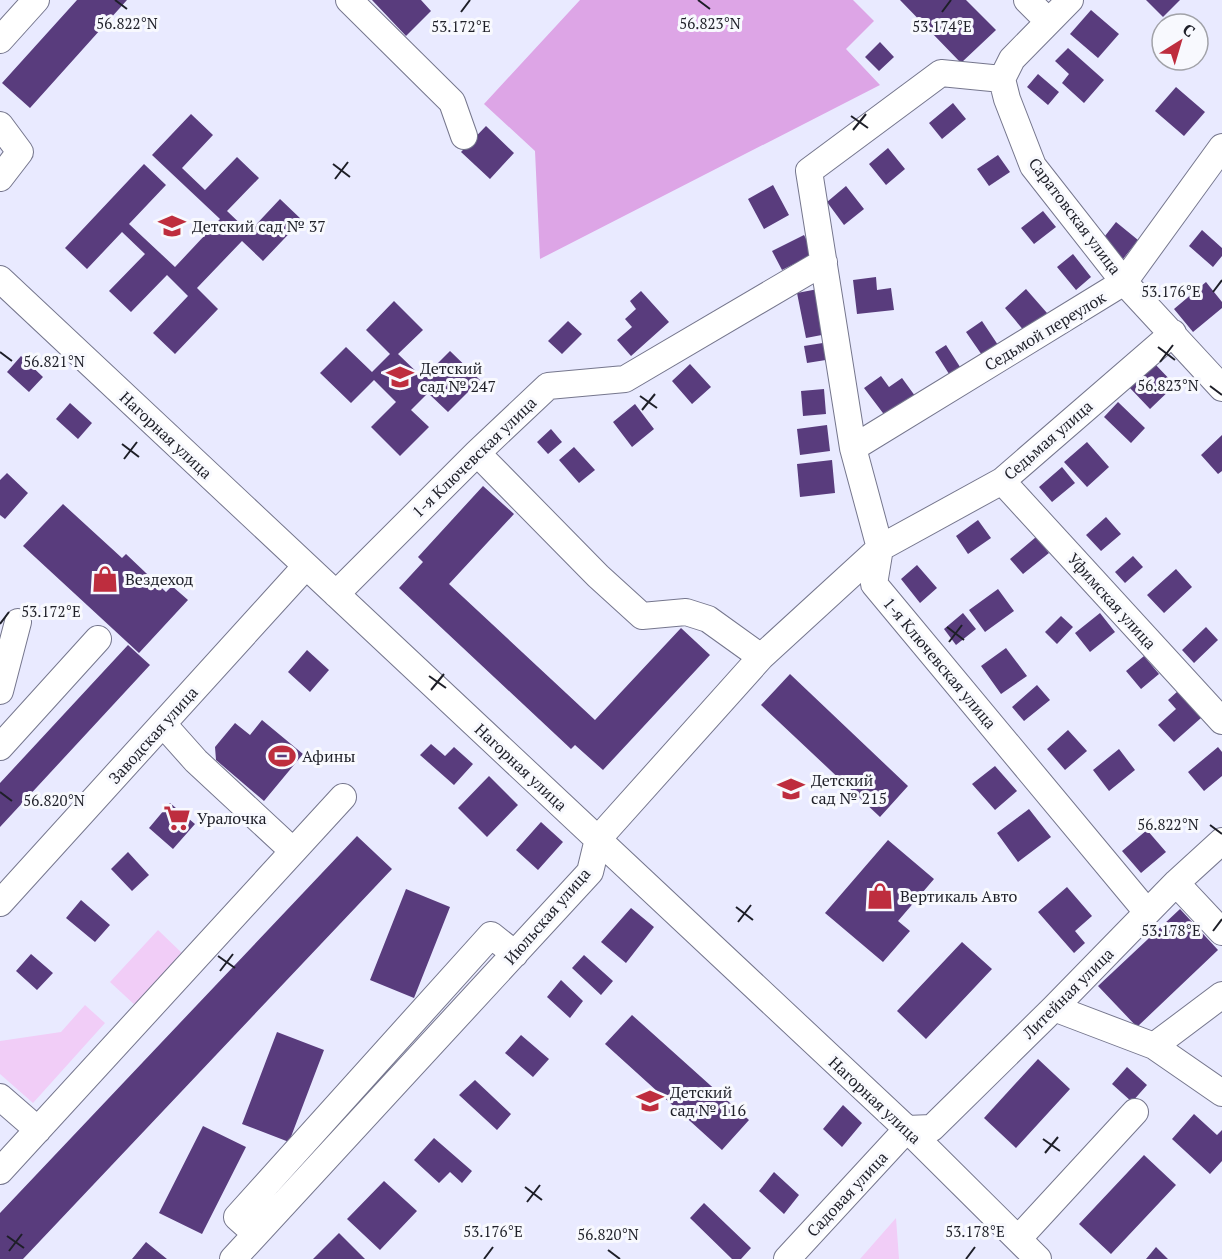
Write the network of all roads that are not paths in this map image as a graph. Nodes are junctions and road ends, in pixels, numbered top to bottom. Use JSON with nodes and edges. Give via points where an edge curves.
{"nodes":[{"id":1,"x":36,"y":0,"type":"edge"},
{"id":2,"x":349,"y":0,"type":"edge"},
{"id":3,"x":1028,"y":0,"type":"edge"},
{"id":4,"x":1070,"y":0,"type":"edge"},
{"id":5,"x":1048,"y":21,"type":"junction"},
{"id":6,"x":0,"y":40,"type":"edge"},
{"id":7,"x":1002,"y":79,"type":"junction"},
{"id":8,"x":0,"y":125,"type":"edge"},
{"id":9,"x":464,"y":136,"type":"dead end"},
{"id":10,"x":1222,"y":147,"type":"edge"},
{"id":11,"x":0,"y":178,"type":"edge"},
{"id":12,"x":824,"y":262,"type":"junction"},
{"id":13,"x":1124,"y":282,"type":"junction"},
{"id":14,"x":3,"y":287,"type":"edge"},
{"id":15,"x":1173,"y":333,"type":"junction"},
{"id":16,"x":1222,"y":388,"type":"edge"},
{"id":17,"x":854,"y":448,"type":"junction"},
{"id":18,"x":477,"y":453,"type":"junction"},
{"id":19,"x":1002,"y":481,"type":"junction"},
{"id":20,"x":880,"y":548,"type":"junction"},
{"id":21,"x":306,"y":566,"type":"junction"},
{"id":22,"x":336,"y":594,"type":"junction"},
{"id":23,"x":18,"y":622,"type":"dead end"},
{"id":24,"x":98,"y":639,"type":"dead end"},
{"id":25,"x":761,"y":657,"type":"junction"},
{"id":26,"x":0,"y":691,"type":"edge"},
{"id":27,"x":1222,"y":721,"type":"edge"},
{"id":28,"x":163,"y":724,"type":"junction"},
{"id":29,"x":3,"y":737,"type":"edge"},
{"id":30,"x":343,"y":797,"type":"dead end"},
{"id":31,"x":598,"y":839,"type":"junction"},
{"id":32,"x":1222,"y":841,"type":"edge"},
{"id":33,"x":293,"y":852,"type":"junction"},
{"id":34,"x":1176,"y":883,"type":"junction"},
{"id":35,"x":4,"y":891,"type":"edge"},
{"id":36,"x":1147,"y":912,"type":"junction"},
{"id":37,"x":1222,"y":932,"type":"edge"},
{"id":38,"x":514,"y":954,"type":"junction"},
{"id":39,"x":1222,"y":995,"type":"edge"},
{"id":40,"x":1054,"y":1008,"type":"junction"},
{"id":41,"x":391,"y":1046,"type":"junction"},
{"id":42,"x":1154,"y":1046,"type":"junction"},
{"id":43,"x":410,"y":1068,"type":"junction"},
{"id":44,"x":1222,"y":1093,"type":"edge"},
{"id":45,"x":0,"y":1097,"type":"edge"},
{"id":46,"x":1135,"y":1112,"type":"dead end"},
{"id":47,"x":907,"y":1129,"type":"junction"},
{"id":48,"x":38,"y":1130,"type":"junction"},
{"id":49,"x":307,"y":1140,"type":"junction"},
{"id":50,"x":326,"y":1158,"type":"junction"},
{"id":51,"x":0,"y":1171,"type":"edge"},
{"id":52,"x":256,"y":1234,"type":"junction"},
{"id":53,"x":1018,"y":1239,"type":"junction"},
{"id":54,"x":233,"y":1259,"type":"edge"},
{"id":55,"x":788,"y":1259,"type":"edge"},
{"id":56,"x":1038,"y":1259,"type":"edge"}],
"edges":[{"from":1,"to":6,"type":"street"},
{"from":2,"to":9,"type":"street","via":[[452,102]]},
{"from":3,"to":5,"type":"street"},
{"from":4,"to":5,"type":"street"},
{"from":5,"to":7,"type":"street","via":[[1012,59]]},
{"from":7,"to":12,"type":"street","name":"1-я Ключевская улица","via":[[941,73],[808,171]]},
{"from":7,"to":13,"type":"street","name":"Саратовская улица","via":[[1033,166]]},
{"from":8,"to":11,"type":"street","via":[[21,152]]},
{"from":10,"to":13,"type":"street","name":"Седьмой переулок"},
{"from":12,"to":17,"type":"street","name":"1-я Ключевская улица"},
{"from":12,"to":18,"type":"street","name":"1-я Ключевская улица","via":[[625,379],[548,386]]},
{"from":13,"to":15,"type":"street","name":"Саратовская улица"},
{"from":13,"to":17,"type":"street","name":"Седьмой переулок"},
{"from":14,"to":21,"type":"street","name":"Нагорная улица"},
{"from":15,"to":16,"type":"street","name":"Саратовская улица"},
{"from":15,"to":19,"type":"street","name":"Седьмая улица"},
{"from":17,"to":20,"type":"street","name":"1-я Ключевская улица"},
{"from":18,"to":22,"type":"street","name":"1-я Ключевская улица"},
{"from":18,"to":25,"type":"street","via":[[642,616],[686,612],[708,619]]},
{"from":19,"to":20,"type":"street","name":"Седьмая улица"},
{"from":19,"to":27,"type":"street","name":"Уфимская улица"},
{"from":20,"to":25,"type":"street","name":"Июльская улица"},
{"from":20,"to":36,"type":"street","name":"1-я Ключевская улица","via":[[874,584]]},
{"from":21,"to":22,"type":"street","name":"Нагорная улица"},
{"from":21,"to":28,"type":"street","name":"Заводская улица"},
{"from":22,"to":31,"type":"street","name":"Нагорная улица"},
{"from":23,"to":26,"type":"street"},
{"from":24,"to":29,"type":"street"},
{"from":25,"to":31,"type":"street","name":"Июльская улица"},
{"from":28,"to":33,"type":"street","via":[[196,761]]},
{"from":28,"to":35,"type":"street","name":"Заводская улица"},
{"from":30,"to":33,"type":"street"},
{"from":31,"to":38,"type":"street","name":"Июльская улица","via":[[590,872]]},
{"from":31,"to":47,"type":"street","name":"Нагорная улица"},
{"from":32,"to":34,"type":"street","name":"Литейная улица"},
{"from":33,"to":48,"type":"street"},
{"from":34,"to":36,"type":"street","name":"Литейная улица"},
{"from":34,"to":37,"type":"street"},
{"from":36,"to":40,"type":"street","name":"Литейная улица"},
{"from":38,"to":41,"type":"street","via":[[491,935]]},
{"from":38,"to":43,"type":"street","name":"Июльская улица"},
{"from":39,"to":42,"type":"street"},
{"from":40,"to":42,"type":"street"},
{"from":40,"to":47,"type":"street","name":"Литейная улица","via":[[932,1128]]},
{"from":41,"to":43,"type":"street"},
{"from":41,"to":49,"type":"street"},
{"from":42,"to":44,"type":"street"},
{"from":43,"to":50,"type":"street","name":"Июльская улица"},
{"from":45,"to":48,"type":"street"},
{"from":46,"to":53,"type":"street"},
{"from":47,"to":53,"type":"street","name":"Нагорная улица"},
{"from":47,"to":55,"type":"street","name":"Садовая улица"},
{"from":48,"to":51,"type":"street"},
{"from":49,"to":50,"type":"street"},
{"from":49,"to":52,"type":"street","via":[[237,1217]]},
{"from":50,"to":52,"type":"street","name":"Июльская улица"},
{"from":52,"to":54,"type":"street","name":"Июльская улица"},
{"from":53,"to":56,"type":"street","name":"Нагорная улица"}]}
